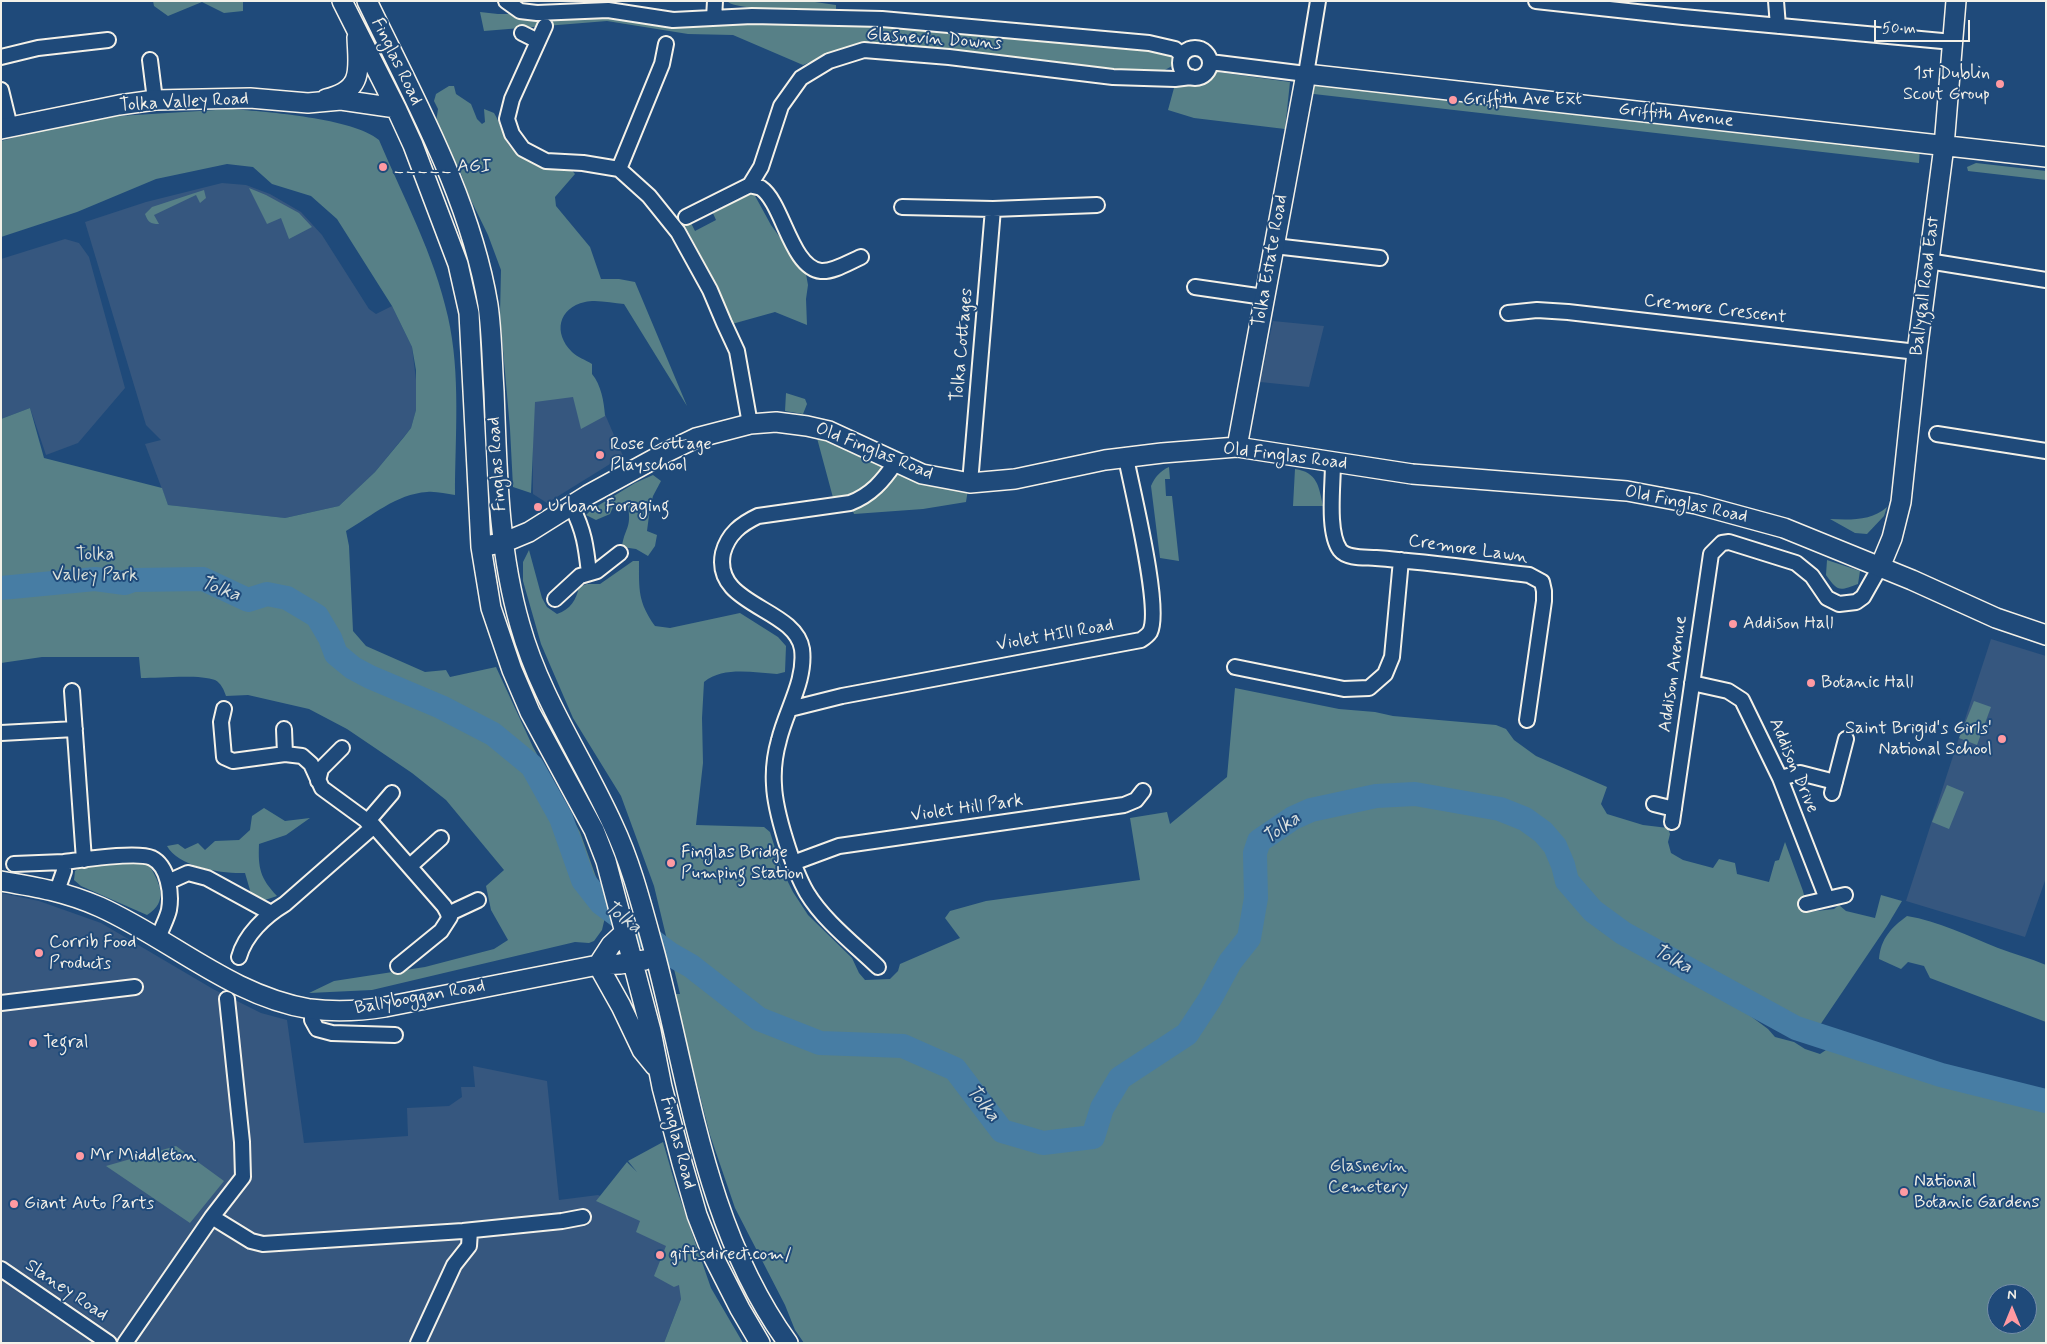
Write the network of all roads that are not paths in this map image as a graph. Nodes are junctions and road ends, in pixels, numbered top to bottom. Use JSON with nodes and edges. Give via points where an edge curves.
{"nodes":[{"id":1,"x":342,"y":1,"type":"edge"},
{"id":2,"x":367,"y":1,"type":"edge"},
{"id":3,"x":506,"y":1,"type":"edge"},
{"id":4,"x":715,"y":1,"type":"edge"},
{"id":5,"x":1318,"y":1,"type":"edge"},
{"id":6,"x":1536,"y":1,"type":"edge"},
{"id":7,"x":1776,"y":1,"type":"edge"},
{"id":8,"x":1956,"y":1,"type":"edge"},
{"id":9,"x":630,"y":7,"type":"edge"},
{"id":10,"x":714,"y":18,"type":"junction"},
{"id":11,"x":545,"y":26,"type":"dead end"},
{"id":12,"x":1778,"y":26,"type":"junction"},
{"id":13,"x":357,"y":31,"type":"junction"},
{"id":14,"x":522,"y":33,"type":"dead end"},
{"id":15,"x":108,"y":40,"type":"dead end"},
{"id":16,"x":538,"y":42,"type":"junction"},
{"id":17,"x":1953,"y":42,"type":"junction"},
{"id":18,"x":666,"y":44,"type":"dead end"},
{"id":19,"x":1,"y":57,"type":"edge"},
{"id":20,"x":150,"y":60,"type":"dead end"},
{"id":21,"x":1181,"y":60,"type":"junction"},
{"id":22,"x":1210,"y":62,"type":"junction"},
{"id":23,"x":1306,"y":74,"type":"junction"},
{"id":24,"x":1191,"y":77,"type":"junction"},
{"id":25,"x":1160,"y":79,"type":"junction"},
{"id":26,"x":1,"y":90,"type":"edge"},
{"id":27,"x":414,"y":97,"type":"junction"},
{"id":28,"x":155,"y":100,"type":"junction"},
{"id":29,"x":308,"y":103,"type":"junction"},
{"id":30,"x":396,"y":108,"type":"junction"},
{"id":31,"x":6,"y":128,"type":"edge"},
{"id":32,"x":1944,"y":146,"type":"junction"},
{"id":33,"x":2046,"y":157,"type":"edge"},
{"id":34,"x":619,"y":169,"type":"junction"},
{"id":35,"x":750,"y":185,"type":"junction"},
{"id":36,"x":1097,"y":205,"type":"dead end"},
{"id":37,"x":902,"y":207,"type":"dead end"},
{"id":38,"x":993,"y":209,"type":"junction"},
{"id":39,"x":686,"y":217,"type":"dead end"},
{"id":40,"x":1274,"y":246,"type":"junction"},
{"id":41,"x":861,"y":257,"type":"dead end"},
{"id":42,"x":1380,"y":258,"type":"dead end"},
{"id":43,"x":1928,"y":261,"type":"junction"},
{"id":44,"x":2046,"y":280,"type":"edge"},
{"id":45,"x":1195,"y":286,"type":"dead end"},
{"id":46,"x":1264,"y":297,"type":"junction"},
{"id":47,"x":1508,"y":313,"type":"dead end"},
{"id":48,"x":1917,"y":352,"type":"junction"},
{"id":49,"x":750,"y":424,"type":"junction"},
{"id":50,"x":1937,"y":434,"type":"dead end"},
{"id":51,"x":1237,"y":447,"type":"junction"},
{"id":52,"x":2046,"y":451,"type":"edge"},
{"id":53,"x":1126,"y":458,"type":"junction"},
{"id":54,"x":895,"y":463,"type":"junction"},
{"id":55,"x":1333,"y":463,"type":"junction"},
{"id":56,"x":970,"y":483,"type":"junction"},
{"id":57,"x":572,"y":507,"type":"junction"},
{"id":58,"x":505,"y":542,"type":"junction"},
{"id":59,"x":481,"y":547,"type":"junction"},
{"id":60,"x":620,"y":553,"type":"dead end"},
{"id":61,"x":1401,"y":560,"type":"junction"},
{"id":62,"x":1880,"y":567,"type":"junction"},
{"id":63,"x":589,"y":572,"type":"junction"},
{"id":64,"x":555,"y":599,"type":"dead end"},
{"id":65,"x":2046,"y":635,"type":"edge"},
{"id":66,"x":1236,"y":667,"type":"dead end"},
{"id":67,"x":1692,"y":683,"type":"junction"},
{"id":68,"x":72,"y":691,"type":"dead end"},
{"id":69,"x":790,"y":708,"type":"junction"},
{"id":70,"x":224,"y":709,"type":"dead end"},
{"id":71,"x":1528,"y":720,"type":"dead end"},
{"id":72,"x":75,"y":729,"type":"junction"},
{"id":73,"x":284,"y":729,"type":"dead end"},
{"id":74,"x":1,"y":733,"type":"edge"},
{"id":75,"x":1846,"y":739,"type":"dead end"},
{"id":76,"x":342,"y":748,"type":"dead end"},
{"id":77,"x":285,"y":754,"type":"junction"},
{"id":78,"x":1780,"y":778,"type":"junction"},
{"id":79,"x":318,"y":781,"type":"junction"},
{"id":80,"x":1143,"y":791,"type":"dead end"},
{"id":81,"x":392,"y":793,"type":"dead end"},
{"id":82,"x":1654,"y":804,"type":"dead end"},
{"id":83,"x":370,"y":824,"type":"junction"},
{"id":84,"x":440,"y":838,"type":"dead end"},
{"id":85,"x":84,"y":860,"type":"junction"},
{"id":86,"x":64,"y":862,"type":"junction"},
{"id":87,"x":794,"y":863,"type":"junction"},
{"id":88,"x":14,"y":864,"type":"dead end"},
{"id":89,"x":410,"y":866,"type":"junction"},
{"id":90,"x":1,"y":881,"type":"edge"},
{"id":91,"x":168,"y":882,"type":"junction"},
{"id":92,"x":57,"y":891,"type":"junction"},
{"id":93,"x":1845,"y":894,"type":"dead end"},
{"id":94,"x":1827,"y":899,"type":"junction"},
{"id":95,"x":478,"y":900,"type":"dead end"},
{"id":96,"x":1806,"y":904,"type":"dead end"},
{"id":97,"x":271,"y":913,"type":"junction"},
{"id":98,"x":448,"y":914,"type":"junction"},
{"id":99,"x":625,"y":932,"type":"junction"},
{"id":100,"x":158,"y":938,"type":"junction"},
{"id":101,"x":239,"y":957,"type":"dead end"},
{"id":102,"x":656,"y":957,"type":"junction"},
{"id":103,"x":633,"y":962,"type":"junction"},
{"id":104,"x":598,"y":965,"type":"junction"},
{"id":105,"x":398,"y":966,"type":"dead end"},
{"id":106,"x":878,"y":967,"type":"dead end"},
{"id":107,"x":135,"y":987,"type":"dead end"},
{"id":108,"x":227,"y":1000,"type":"dead end"},
{"id":109,"x":1,"y":1002,"type":"edge"},
{"id":110,"x":312,"y":1009,"type":"junction"},
{"id":111,"x":395,"y":1035,"type":"dead end"},
{"id":112,"x":660,"y":1072,"type":"junction"},
{"id":113,"x":212,"y":1217,"type":"junction"},
{"id":114,"x":583,"y":1217,"type":"dead end"},
{"id":115,"x":470,"y":1231,"type":"junction"},
{"id":116,"x":1,"y":1270,"type":"edge"},
{"id":117,"x":109,"y":1343,"type":"edge"},
{"id":118,"x":125,"y":1343,"type":"edge"},
{"id":119,"x":418,"y":1343,"type":"edge"},
{"id":120,"x":760,"y":1343,"type":"edge"},
{"id":121,"x":788,"y":1343,"type":"edge"}],
"edges":[{"from":1,"to":13,"type":"main road","name":"Finglas Road"},
{"from":2,"to":27,"type":"main road","name":"Finglas Road"},
{"from":3,"to":9,"type":"street","via":[[520,11],[537,13]]},
{"from":4,"to":10,"type":"street"},
{"from":5,"to":23,"type":"street"},
{"from":6,"to":12,"type":"street"},
{"from":7,"to":12,"type":"street"},
{"from":8,"to":17,"type":"main road","name":"Ballygall Road East"},
{"from":9,"to":10,"type":"street","via":[[673,20]]},
{"from":10,"to":21,"type":"street","via":[[882,19],[1150,43],[1175,49]]},
{"from":11,"to":16,"type":"street"},
{"from":12,"to":17,"type":"street"},
{"from":13,"to":29,"type":"main road","via":[[359,73],[356,80],[338,96]]},
{"from":13,"to":30,"type":"main road","name":"Finglas Road"},
{"from":14,"to":16,"type":"street"},
{"from":15,"to":19,"type":"street","via":[[38,48]]},
{"from":16,"to":34,"type":"street","via":[[512,99],[507,119],[512,134],[523,149],[546,161]]},
{"from":17,"to":32,"type":"main road","name":"Ballygall Road East"},
{"from":18,"to":34,"type":"street","via":[[662,64]]},
{"from":20,"to":28,"type":"street"},
{"from":21,"to":22,"type":"street","via":[[1190,49],[1199,49],[1207,54]]},
{"from":21,"to":24,"type":"street","via":[[1184,73]]},
{"from":21,"to":25,"type":"street"},
{"from":22,"to":23,"type":"street"},
{"from":22,"to":24,"type":"street","via":[[1204,75]]},
{"from":23,"to":32,"type":"main road","name":"Griffith Avenue"},
{"from":23,"to":40,"type":"main road","name":"Tolka Estate Road"},
{"from":24,"to":25,"type":"street","name":"Glasnevin Downs"},
{"from":25,"to":35,"type":"street","name":"Glasnevin Downs","via":[[1112,77],[949,56],[864,50],[829,61],[801,78],[781,106],[761,167]]},
{"from":26,"to":31,"type":"street"},
{"from":27,"to":30,"type":"main road"},
{"from":27,"to":58,"type":"main road","name":"Finglas Road","via":[[461,202],[488,306],[498,489]]},
{"from":28,"to":29,"type":"main road","name":"Tolka Valley Road","via":[[250,98]]},
{"from":28,"to":31,"type":"main road","name":"Tolka Valley Road"},
{"from":29,"to":30,"type":"main road","name":"Tolka Valley Road","via":[[341,100]]},
{"from":30,"to":59,"type":"main road","name":"Finglas Road","via":[[458,264],[469,313]]},
{"from":32,"to":33,"type":"main road","name":"Griffith Avenue"},
{"from":32,"to":43,"type":"main road","name":"Ballygall Road East"},
{"from":34,"to":49,"type":"street","via":[[649,196],[678,232],[710,290],[737,351]]},
{"from":35,"to":39,"type":"street"},
{"from":35,"to":41,"type":"street","via":[[761,188],[801,258],[819,271],[831,270]]},
{"from":36,"to":38,"type":"street"},
{"from":37,"to":38,"type":"street"},
{"from":38,"to":56,"type":"street","name":"Tolka Cottages"},
{"from":40,"to":42,"type":"street"},
{"from":40,"to":46,"type":"main road","name":"Tolka Estate Road"},
{"from":43,"to":44,"type":"street"},
{"from":43,"to":48,"type":"main road","name":"Ballygall Road East"},
{"from":45,"to":46,"type":"street"},
{"from":46,"to":51,"type":"main road","name":"Tolka Estate Road"},
{"from":47,"to":48,"type":"street","name":"Cremore Crescent","via":[[1537,310],[1568,312]]},
{"from":48,"to":62,"type":"main road","name":"Ballygall Road East","via":[[1901,502],[1892,538]]},
{"from":49,"to":54,"type":"main road","name":"Old Finglas Road","via":[[776,422],[821,429]]},
{"from":49,"to":57,"type":"main road","name":"Old Finglas Road","via":[[696,438],[672,449]]},
{"from":50,"to":52,"type":"street"},
{"from":51,"to":53,"type":"main road","name":"Old Finglas Road"},
{"from":51,"to":55,"type":"main road","name":"Old Finglas Road"},
{"from":53,"to":56,"type":"main road","name":"Old Finglas Road","via":[[1014,479]]},
{"from":53,"to":69,"type":"street","name":"Violet HIll Road","via":[[1153,598],[1150,633],[1141,640]]},
{"from":54,"to":56,"type":"main road","name":"Old Finglas Road","via":[[922,474]]},
{"from":54,"to":69,"type":"street","via":[[880,484],[863,498],[850,503],[758,516],[733,531],[725,545],[722,561],[726,578],[740,595],[794,630],[802,647],[802,670]]},
{"from":55,"to":61,"type":"street","name":"Cremore Lawn","via":[[1332,516],[1335,542],[1342,552],[1351,556]]},
{"from":55,"to":62,"type":"main road","name":"Old Finglas Road","via":[[1412,474],[1627,491],[1696,504],[1784,528]]},
{"from":57,"to":58,"type":"main road","name":"Old Finglas Road"},
{"from":57,"to":63,"type":"street","via":[[585,541]]},
{"from":58,"to":59,"type":"main road","name":"Old Finglas Road"},
{"from":58,"to":102,"type":"main road","name":"Finglas Road","via":[[511,590],[536,673],[614,826],[634,880]]},
{"from":59,"to":99,"type":"main road","name":"Finglas Road","via":[[491,608],[512,670],[530,712],[594,830]]},
{"from":60,"to":63,"type":"street","via":[[597,571]]},
{"from":61,"to":66,"type":"street","via":[[1392,657],[1385,674],[1369,688],[1344,689]]},
{"from":61,"to":71,"type":"street","name":"Cremore Lawn","via":[[1529,575],[1542,582],[1544,602]]},
{"from":62,"to":65,"type":"main road","name":"Old Finglas Road","via":[[1996,618]]},
{"from":62,"to":67,"type":"street","name":"Addison Avenue","via":[[1863,597],[1856,602],[1840,604],[1827,598],[1812,576],[1796,563],[1729,542],[1722,543],[1711,554]]},
{"from":63,"to":64,"type":"street"},
{"from":67,"to":78,"type":"street","name":"Addison Drive","via":[[1728,691],[1742,700]]},
{"from":67,"to":82,"type":"street","name":"Addison Avenue","via":[[1673,815]]},
{"from":68,"to":72,"type":"street"},
{"from":69,"to":87,"type":"street","via":[[775,755],[774,784]]},
{"from":70,"to":77,"type":"street","via":[[221,722],[224,757],[233,761]]},
{"from":72,"to":74,"type":"street"},
{"from":72,"to":85,"type":"street"},
{"from":73,"to":77,"type":"street"},
{"from":75,"to":78,"type":"street","via":[[1834,787],[1800,773]]},
{"from":76,"to":79,"type":"street","via":[[321,770]]},
{"from":77,"to":79,"type":"street","via":[[302,756]]},
{"from":78,"to":94,"type":"street","name":"Addison Drive"},
{"from":79,"to":83,"type":"street","via":[[322,788]]},
{"from":80,"to":87,"type":"street","name":"Violet Hill Park","via":[[1136,800],[1124,805],[839,846]]},
{"from":81,"to":83,"type":"street"},
{"from":83,"to":89,"type":"street"},
{"from":83,"to":97,"type":"street","via":[[285,904]]},
{"from":84,"to":89,"type":"street"},
{"from":85,"to":86,"type":"street"},
{"from":85,"to":91,"type":"street","via":[[151,857],[162,865]]},
{"from":86,"to":88,"type":"street"},
{"from":86,"to":92,"type":"street"},
{"from":87,"to":106,"type":"street","via":[[808,894]]},
{"from":89,"to":98,"type":"street"},
{"from":90,"to":92,"type":"main road","name":"Ballyboggan Road"},
{"from":91,"to":97,"type":"street","via":[[188,873],[207,878]]},
{"from":91,"to":100,"type":"street","via":[[169,909]]},
{"from":92,"to":100,"type":"main road","name":"Ballyboggan Road","via":[[99,907]]},
{"from":93,"to":94,"type":"street"},
{"from":94,"to":96,"type":"street"},
{"from":95,"to":98,"type":"street"},
{"from":97,"to":101,"type":"street","via":[[242,944]]},
{"from":98,"to":105,"type":"street","via":[[450,917],[441,931]]},
{"from":99,"to":103,"type":"main road","name":"Finglas Road"},
{"from":99,"to":104,"type":"main road","via":[[611,945]]},
{"from":100,"to":110,"type":"main road","name":"Ballyboggan Road","via":[[198,964],[257,994]]},
{"from":102,"to":103,"type":"main road","name":"Ballyboggan Road"},
{"from":102,"to":121,"type":"main road","name":"Finglas Road","via":[[686,1094],[725,1224],[750,1280]]},
{"from":103,"to":104,"type":"main road","name":"Ballyboggan Road"},
{"from":103,"to":112,"type":"main road","name":"Finglas Road"},
{"from":104,"to":110,"type":"main road","name":"Ballyboggan Road","via":[[386,1007],[341,1011]]},
{"from":104,"to":112,"type":"main road","via":[[642,1050]]},
{"from":107,"to":109,"type":"street"},
{"from":108,"to":113,"type":"street","via":[[243,1177]]},
{"from":110,"to":111,"type":"street","via":[[312,1020],[317,1029]]},
{"from":112,"to":120,"type":"main road","name":"Finglas Road","via":[[697,1215],[713,1256]]},
{"from":113,"to":115,"type":"street","via":[[251,1241],[263,1244]]},
{"from":113,"to":118,"type":"street"},
{"from":114,"to":115,"type":"street"},
{"from":115,"to":119,"type":"street","via":[[469,1246],[454,1265]]},
{"from":116,"to":117,"type":"street","name":"Slaney Road"}]}
